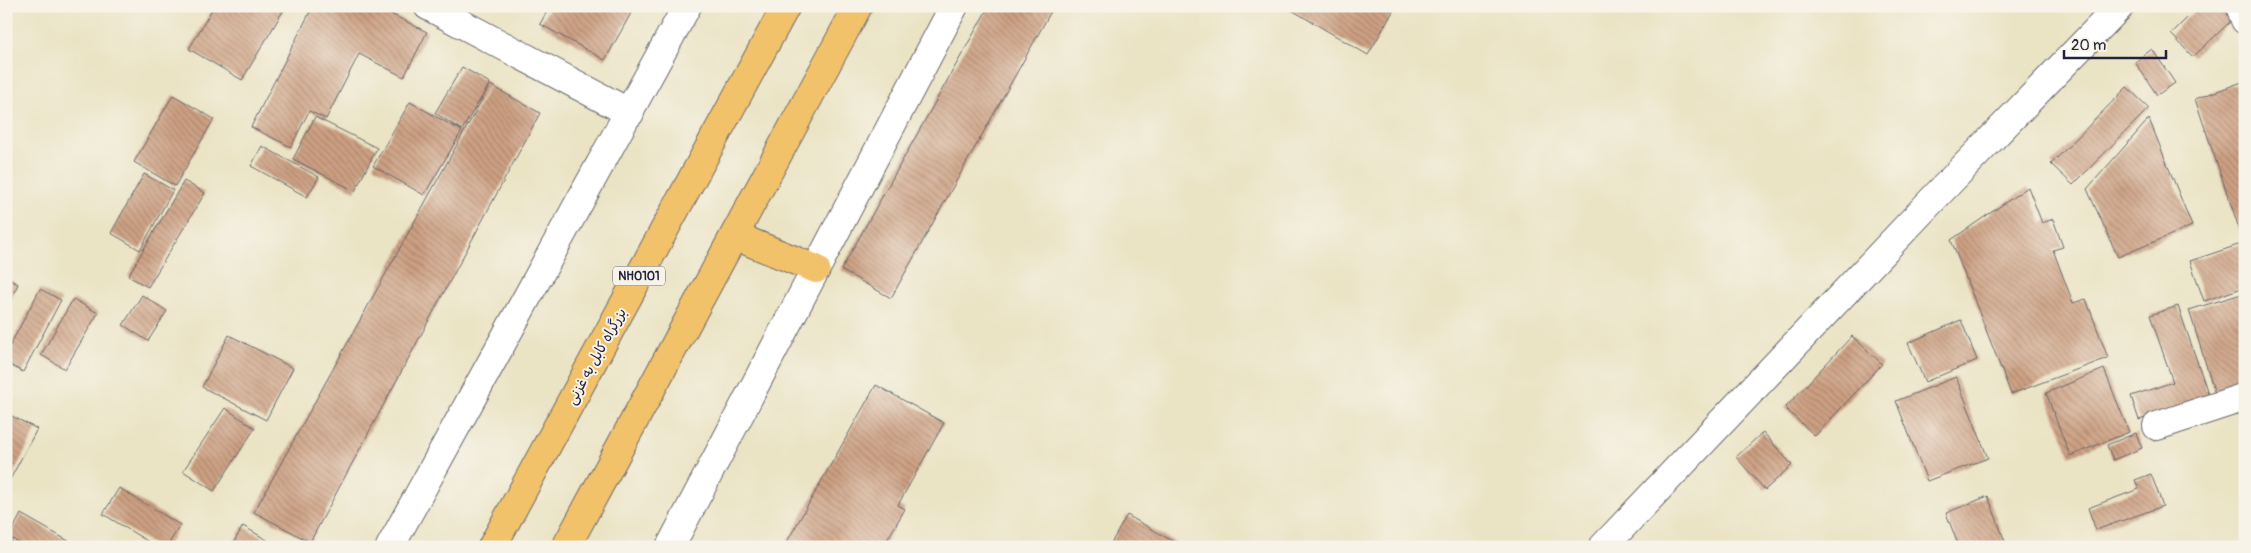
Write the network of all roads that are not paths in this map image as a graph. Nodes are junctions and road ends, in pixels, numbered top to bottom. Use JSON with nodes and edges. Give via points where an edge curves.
{"nodes":[{"id":1,"x":428,"y":6,"type":"edge"},
{"id":2,"x":687,"y":6,"type":"edge"},
{"id":3,"x":786,"y":6,"type":"edge"},
{"id":4,"x":858,"y":6,"type":"edge"},
{"id":5,"x":954,"y":6,"type":"edge"},
{"id":6,"x":2120,"y":6,"type":"edge"},
{"id":7,"x":2240,"y":6,"type":"edge"},
{"id":8,"x":2245,"y":20,"type":"edge"},
{"id":9,"x":630,"y":113,"type":"junction"},
{"id":10,"x":735,"y":236,"type":"junction"},
{"id":11,"x":816,"y":269,"type":"junction"},
{"id":12,"x":2245,"y":397,"type":"edge"},
{"id":13,"x":2157,"y":426,"type":"dead end"},
{"id":14,"x":390,"y":547,"type":"edge"},
{"id":15,"x":492,"y":547,"type":"edge"},
{"id":16,"x":566,"y":547,"type":"edge"},
{"id":17,"x":670,"y":547,"type":"edge"},
{"id":18,"x":1602,"y":547,"type":"edge"}],
"edges":[{"from":1,"to":9,"type":"street"},
{"from":2,"to":9,"type":"street"},
{"from":3,"to":15,"type":"highway","name":"بزرگراه کابل به غزنی","number":"NH0101"},
{"from":4,"to":10,"type":"highway"},
{"from":5,"to":11,"type":"street"},
{"from":6,"to":18,"type":"street"},
{"from":7,"to":8,"type":"street"},
{"from":9,"to":14,"type":"street"},
{"from":10,"to":11,"type":"highway"},
{"from":10,"to":16,"type":"highway"},
{"from":11,"to":17,"type":"street"},
{"from":12,"to":13,"type":"street"}]}
